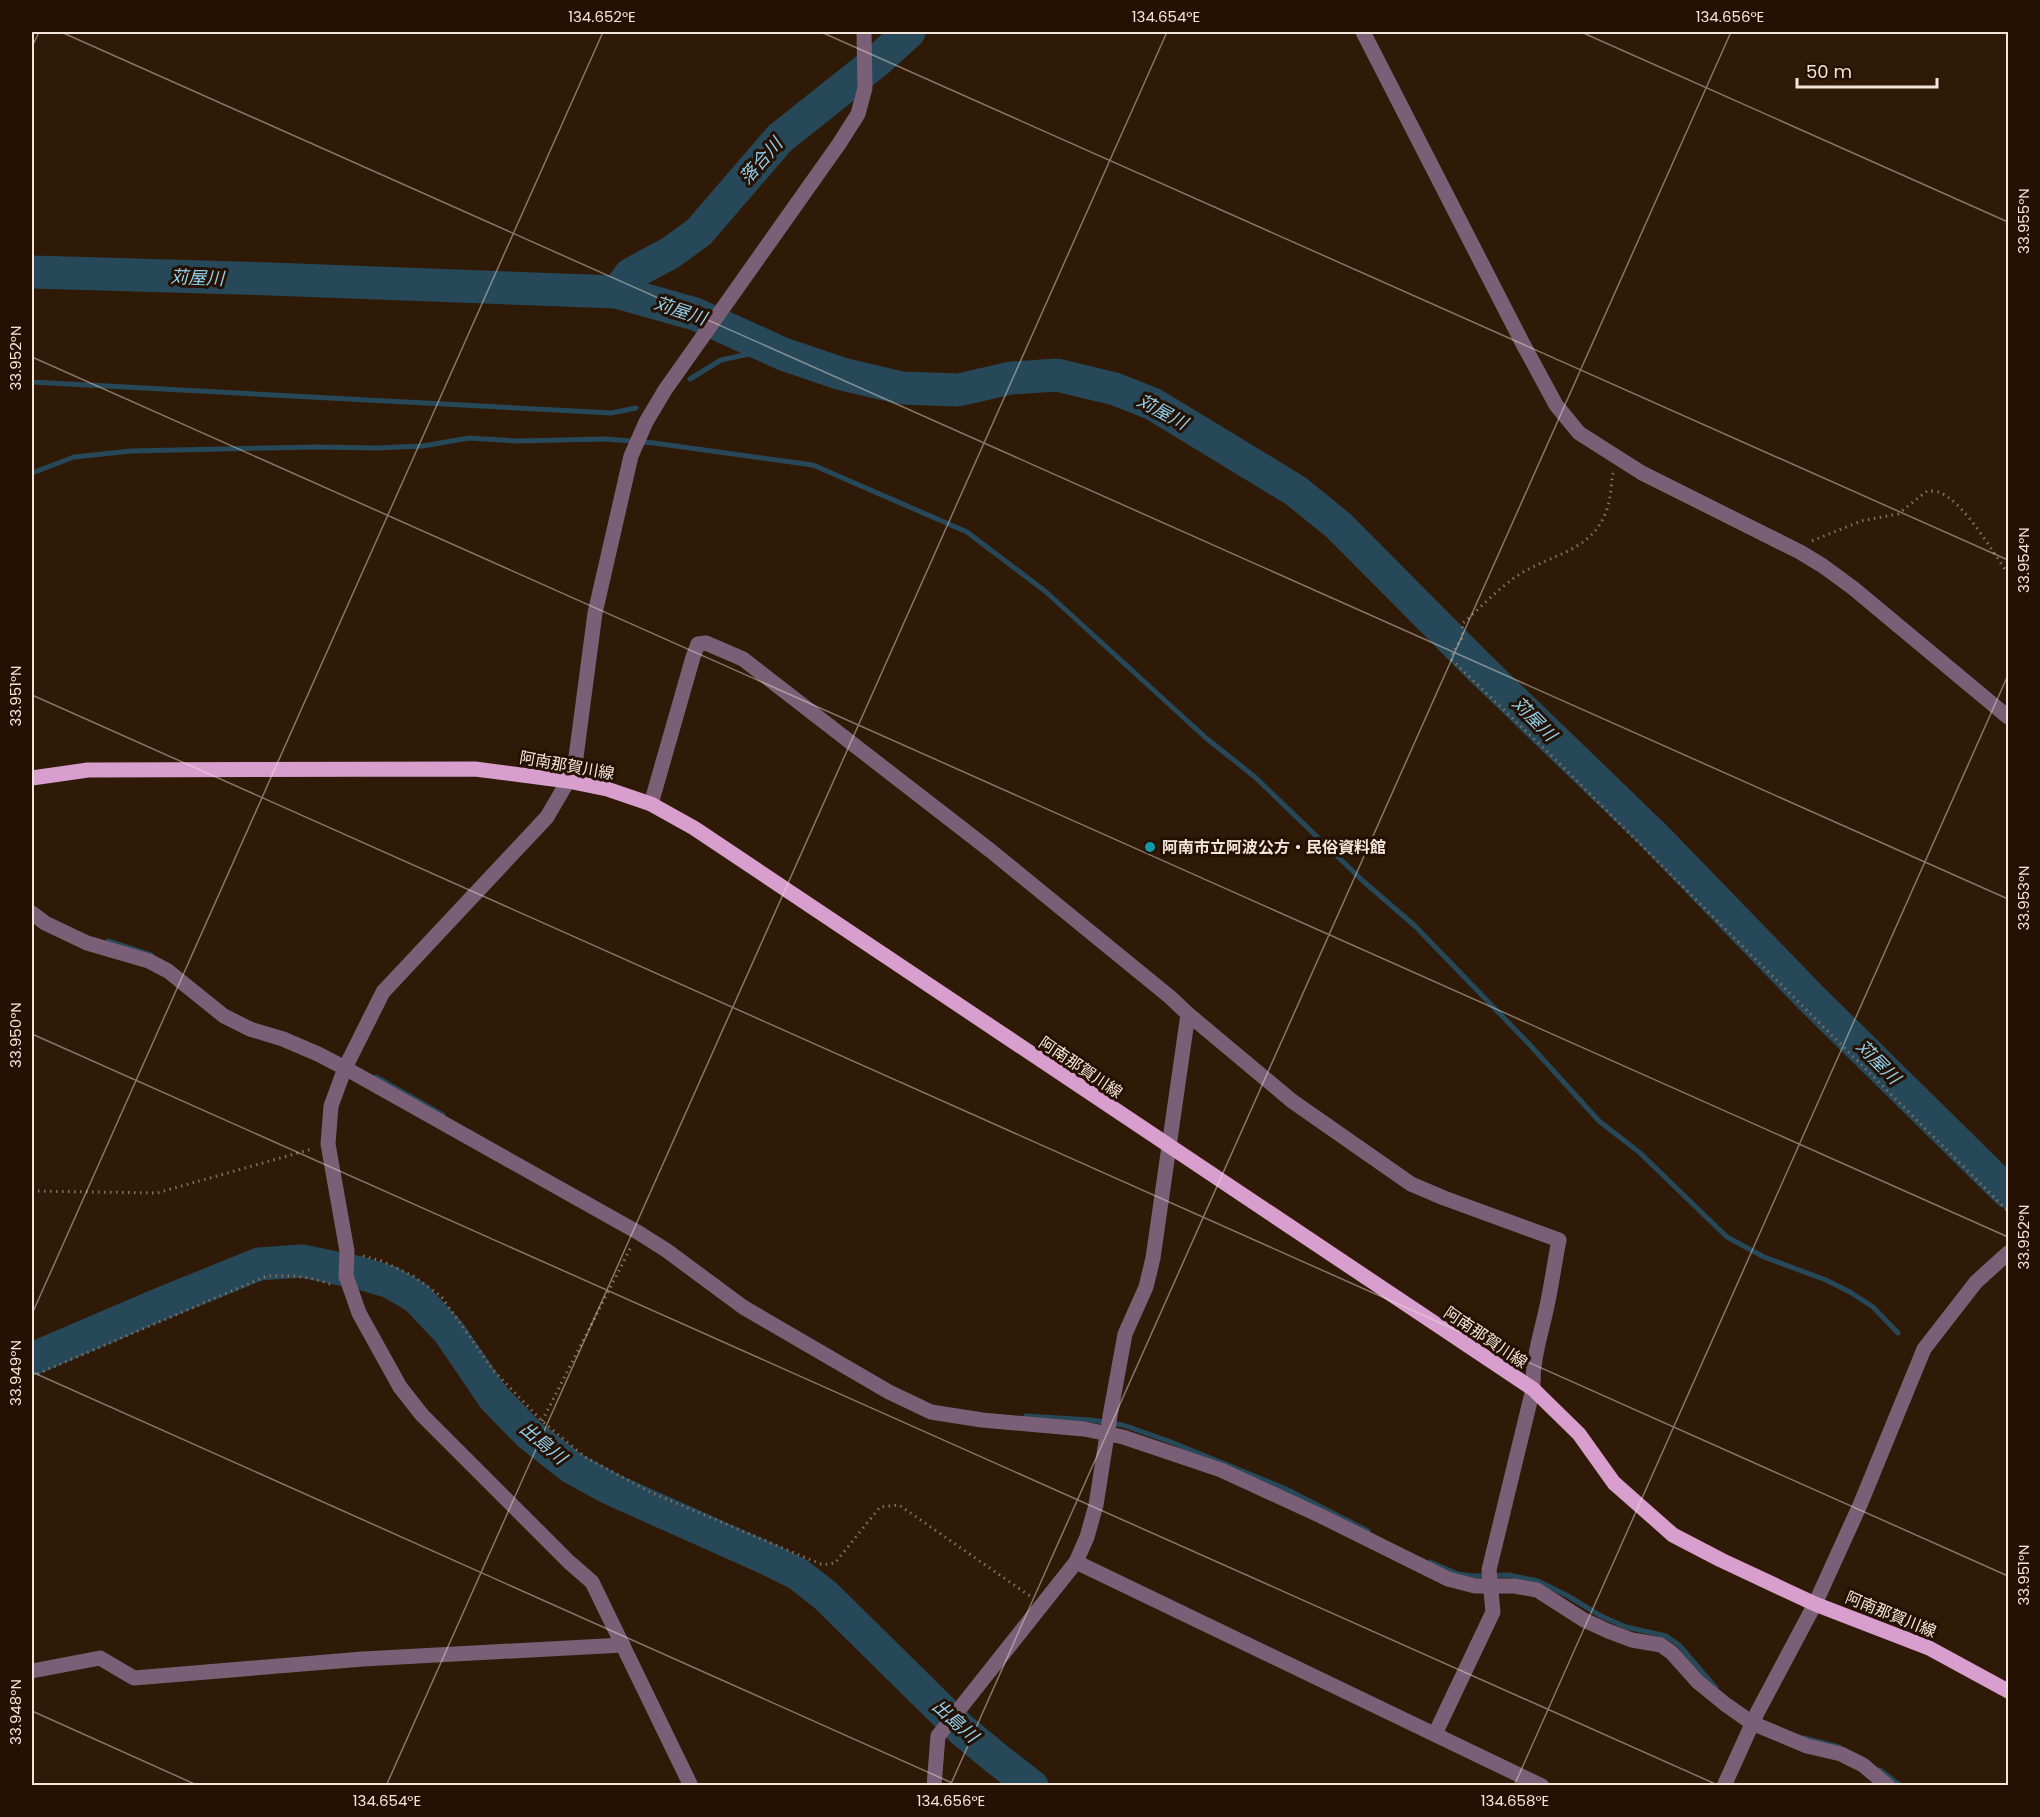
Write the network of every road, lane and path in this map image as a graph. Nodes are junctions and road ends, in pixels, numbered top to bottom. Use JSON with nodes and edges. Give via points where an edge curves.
{"nodes":[{"id":1,"x":864,"y":32,"type":"edge"},
{"id":2,"x":1364,"y":32,"type":"edge"},
{"id":3,"x":1615,"y":456,"type":"junction"},
{"id":4,"x":1800,"y":552,"type":"junction"},
{"id":5,"x":2008,"y":574,"type":"edge"},
{"id":6,"x":2008,"y":717,"type":"edge"},
{"id":7,"x":32,"y":778,"type":"edge"},
{"id":8,"x":568,"y":781,"type":"junction"},
{"id":9,"x":651,"y":804,"type":"junction"},
{"id":10,"x":32,"y":913,"type":"edge"},
{"id":11,"x":1188,"y":1014,"type":"junction"},
{"id":12,"x":347,"y":1064,"type":"junction"},
{"id":13,"x":327,"y":1144,"type":"junction"},
{"id":14,"x":1168,"y":1146,"type":"junction"},
{"id":15,"x":32,"y":1191,"type":"edge"},
{"id":16,"x":2008,"y":1211,"type":"edge"},
{"id":17,"x":639,"y":1233,"type":"junction"},
{"id":18,"x":2008,"y":1253,"type":"edge"},
{"id":19,"x":347,"y":1263,"type":"junction"},
{"id":20,"x":351,"y":1291,"type":"junction"},
{"id":21,"x":32,"y":1376,"type":"edge"},
{"id":22,"x":1533,"y":1389,"type":"junction"},
{"id":23,"x":542,"y":1421,"type":"junction"},
{"id":24,"x":1108,"y":1426,"type":"junction"},
{"id":25,"x":1076,"y":1562,"type":"junction"},
{"id":26,"x":1489,"y":1579,"type":"junction"},
{"id":27,"x":1815,"y":1604,"type":"junction"},
{"id":28,"x":1043,"y":1605,"type":"junction"},
{"id":29,"x":623,"y":1645,"type":"junction"},
{"id":30,"x":32,"y":1671,"type":"edge"},
{"id":31,"x":2008,"y":1691,"type":"edge"},
{"id":32,"x":1754,"y":1718,"type":"junction"},
{"id":33,"x":1435,"y":1734,"type":"junction"},
{"id":34,"x":691,"y":1785,"type":"edge"},
{"id":35,"x":934,"y":1785,"type":"edge"},
{"id":36,"x":1542,"y":1785,"type":"edge"},
{"id":37,"x":1724,"y":1785,"type":"edge"},
{"id":38,"x":1888,"y":1785,"type":"edge"}],
"edges":[{"from":1,"to":8,"type":"street","via":[[865,88],[858,114],[665,390],[631,456],[595,613],[576,757]]},
{"from":2,"to":3,"type":"street","via":[[1556,405],[1579,433]]},
{"from":3,"to":4,"type":"street"},
{"from":3,"to":16,"type":"path","via":[[1607,509],[1598,527],[1578,547],[1514,578],[1462,624],[1463,637],[1452,660]]},
{"from":4,"to":5,"type":"path","via":[[1815,538],[1861,521],[1898,514],[1927,491],[1939,492],[1971,522]]},
{"from":4,"to":6,"type":"street","via":[[1853,588]]},
{"from":7,"to":8,"type":"main road","name":"阿南那賀川線","via":[[88,770],[475,769]]},
{"from":8,"to":9,"type":"main road","name":"阿南那賀川線"},
{"from":8,"to":12,"type":"street","via":[[547,817],[383,992]]},
{"from":9,"to":11,"type":"street","via":[[693,657],[698,644],[706,643],[743,659],[853,743],[1000,858]]},
{"from":9,"to":14,"type":"main road","name":"阿南那賀川線","via":[[694,828]]},
{"from":10,"to":12,"type":"street","via":[[87,943],[149,961],[168,971],[224,1016],[250,1029]]},
{"from":11,"to":14,"type":"street"},
{"from":11,"to":22,"type":"street","via":[[1292,1101],[1411,1184],[1558,1240],[1538,1337]]},
{"from":12,"to":13,"type":"street","via":[[331,1106]]},
{"from":12,"to":17,"type":"street"},
{"from":13,"to":15,"type":"path","via":[[158,1192]]},
{"from":13,"to":19,"type":"street"},
{"from":14,"to":22,"type":"main road","name":"阿南那賀川線"},
{"from":14,"to":24,"type":"street","via":[[1153,1258],[1146,1287],[1125,1334]]},
{"from":17,"to":23,"type":"path"},
{"from":17,"to":24,"type":"street","via":[[743,1307],[889,1392],[932,1412],[1084,1430]]},
{"from":18,"to":27,"type":"street","via":[[1976,1282],[1924,1349]]},
{"from":19,"to":20,"type":"street"},
{"from":19,"to":23,"type":"path","via":[[382,1261],[441,1296],[493,1370]]},
{"from":20,"to":21,"type":"path","via":[[318,1279],[267,1276]]},
{"from":20,"to":29,"type":"street","via":[[400,1387],[422,1415],[592,1582]]},
{"from":22,"to":26,"type":"street"},
{"from":22,"to":27,"type":"main road","name":"阿南那賀川線","via":[[1579,1434],[1614,1483],[1673,1534]]},
{"from":23,"to":28,"type":"path","via":[[585,1457],[650,1492],[823,1565],[835,1563],[880,1507],[899,1504]]},
{"from":24,"to":25,"type":"street","via":[[1096,1505]]},
{"from":24,"to":26,"type":"street","via":[[1123,1437],[1221,1470],[1448,1579],[1475,1586]]},
{"from":25,"to":28,"type":"street"},
{"from":25,"to":33,"type":"street"},
{"from":26,"to":32,"type":"street","via":[[1537,1590],[1608,1631],[1661,1645],[1725,1704]]},
{"from":26,"to":33,"type":"street","via":[[1493,1612]]},
{"from":27,"to":31,"type":"main road","name":"阿南那賀川線","via":[[1929,1648]]},
{"from":27,"to":32,"type":"street"},
{"from":28,"to":35,"type":"street","via":[[938,1736]]},
{"from":29,"to":30,"type":"street","via":[[363,1659],[134,1678],[100,1658]]},
{"from":29,"to":34,"type":"street"},
{"from":32,"to":37,"type":"street"},
{"from":32,"to":38,"type":"street","via":[[1807,1746],[1841,1754]]},
{"from":33,"to":36,"type":"street"}]}
